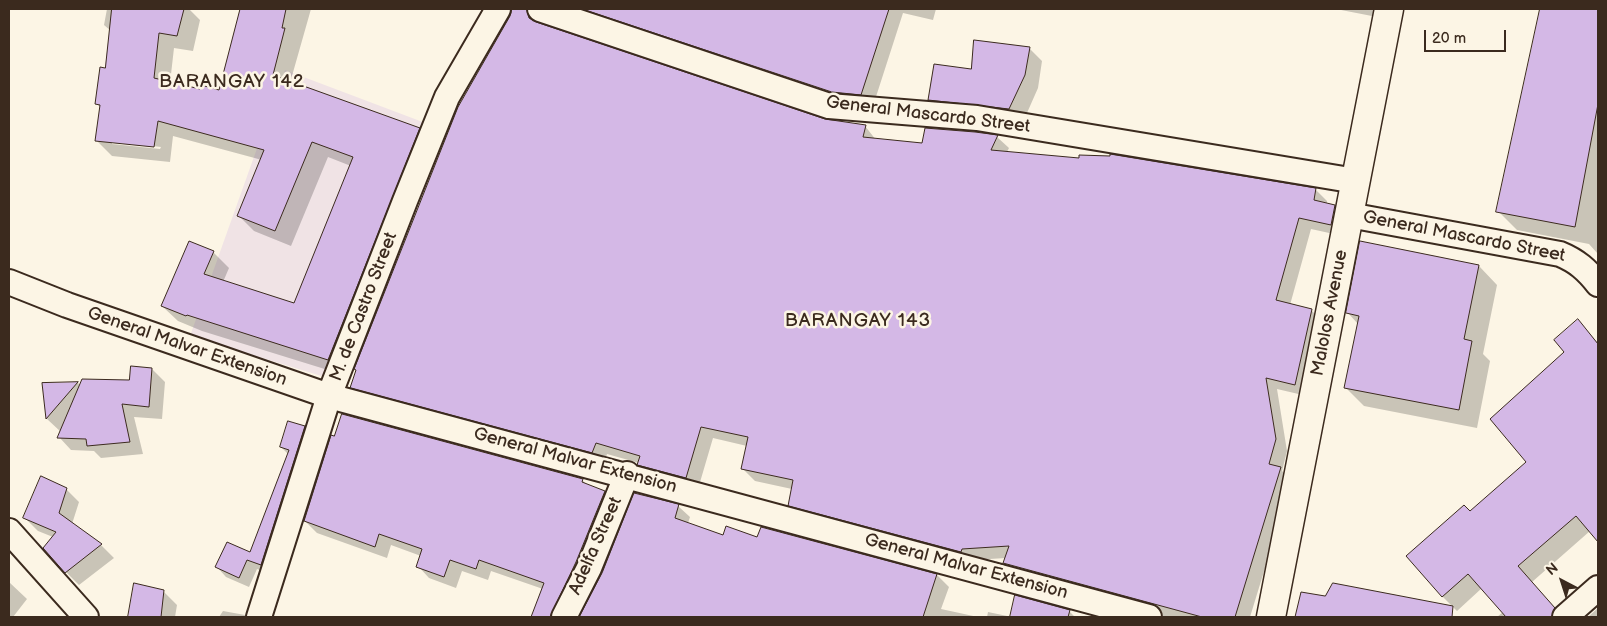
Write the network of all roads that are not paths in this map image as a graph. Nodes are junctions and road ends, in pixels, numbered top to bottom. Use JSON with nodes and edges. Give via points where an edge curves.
{"nodes":[{"id":1,"x":498,"y":9,"type":"edge"},
{"id":2,"x":540,"y":9,"type":"edge"},
{"id":3,"x":1389,"y":9,"type":"edge"},
{"id":4,"x":1356,"y":182,"type":"junction"},
{"id":5,"x":1349,"y":215,"type":"junction"},
{"id":6,"x":9,"y":282,"type":"edge"},
{"id":7,"x":1598,"y":284,"type":"edge"},
{"id":8,"x":329,"y":396,"type":"junction"},
{"id":9,"x":627,"y":474,"type":"junction"},
{"id":10,"x":9,"y":531,"type":"edge"},
{"id":11,"x":1598,"y":588,"type":"edge"},
{"id":12,"x":86,"y":617,"type":"edge"},
{"id":13,"x":259,"y":617,"type":"edge"},
{"id":14,"x":564,"y":617,"type":"edge"},
{"id":15,"x":1149,"y":617,"type":"edge"},
{"id":16,"x":1271,"y":617,"type":"edge"},
{"id":17,"x":1565,"y":617,"type":"edge"}],
"edges":[{"from":1,"to":8,"type":"street","name":"M. de Castro Street","via":[[447,97]]},
{"from":2,"to":4,"type":"street","name":"General Mascardo Street","via":[[828,106],[977,118]]},
{"from":3,"to":4,"type":"street","name":"Malolos Avenue"},
{"from":4,"to":5,"type":"street","name":"Malolos Avenue"},
{"from":5,"to":7,"type":"street","name":"General Mascardo Street","via":[[1560,254],[1578,263]]},
{"from":5,"to":16,"type":"street","name":"Malolos Avenue"},
{"from":6,"to":8,"type":"street","name":"General Malvar Extension"},
{"from":8,"to":9,"type":"street","name":"General Malvar Extension"},
{"from":8,"to":13,"type":"street","name":"M. de Castro Street"},
{"from":9,"to":14,"type":"street","name":"Adelfa Street","via":[[589,568]]},
{"from":9,"to":15,"type":"street","name":"General Malvar Extension"},
{"from":10,"to":12,"type":"street"},
{"from":11,"to":17,"type":"street"}]}
